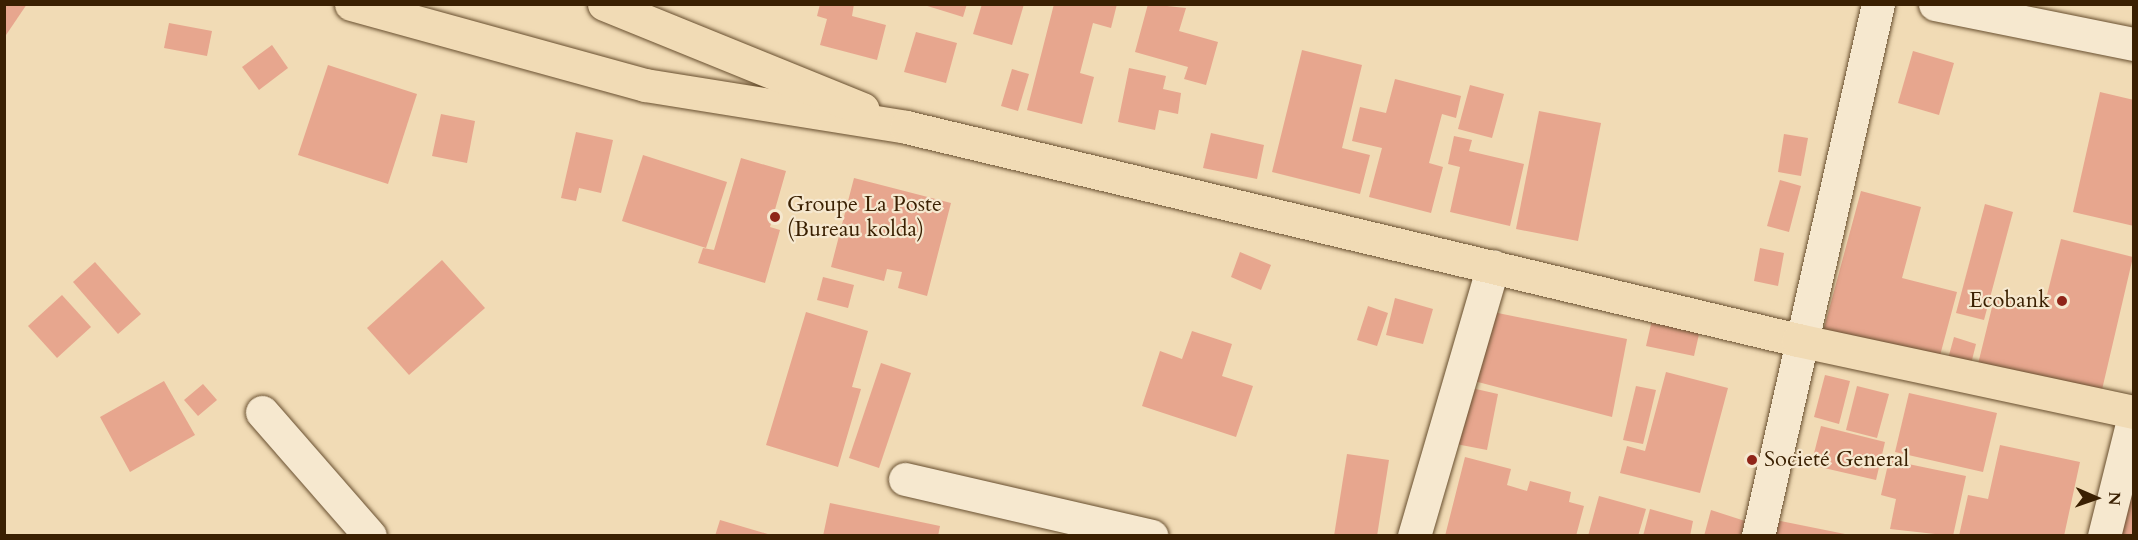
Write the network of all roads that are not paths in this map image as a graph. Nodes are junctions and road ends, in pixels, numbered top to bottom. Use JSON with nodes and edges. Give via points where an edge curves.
{"nodes":[{"id":1,"x":351,"y":4,"type":"edge"},
{"id":2,"x":604,"y":4,"type":"edge"},
{"id":3,"x":1878,"y":4,"type":"edge"},
{"id":4,"x":1935,"y":4,"type":"edge"},
{"id":5,"x":2133,"y":44,"type":"edge"},
{"id":6,"x":906,"y":127,"type":"junction"},
{"id":7,"x":1493,"y":266,"type":"junction"},
{"id":8,"x":1798,"y":340,"type":"junction"},
{"id":9,"x":262,"y":412,"type":"dead end"},
{"id":10,"x":2133,"y":414,"type":"edge"},
{"id":11,"x":905,"y":478,"type":"dead end"},
{"id":12,"x":370,"y":536,"type":"edge"},
{"id":13,"x":1152,"y":536,"type":"edge"},
{"id":14,"x":1414,"y":536,"type":"edge"},
{"id":15,"x":1758,"y":536,"type":"edge"},
{"id":16,"x":2104,"y":536,"type":"edge"}],
"edges":[{"from":1,"to":6,"type":"main road","via":[[645,85]]},
{"from":2,"to":6,"type":"main road"},
{"from":3,"to":8,"type":"street"},
{"from":4,"to":5,"type":"street"},
{"from":6,"to":7,"type":"main road"},
{"from":7,"to":8,"type":"main road"},
{"from":7,"to":14,"type":"street"},
{"from":8,"to":10,"type":"main road"},
{"from":8,"to":15,"type":"street"},
{"from":9,"to":12,"type":"street"},
{"from":10,"to":16,"type":"street"},
{"from":11,"to":13,"type":"street"}]}
